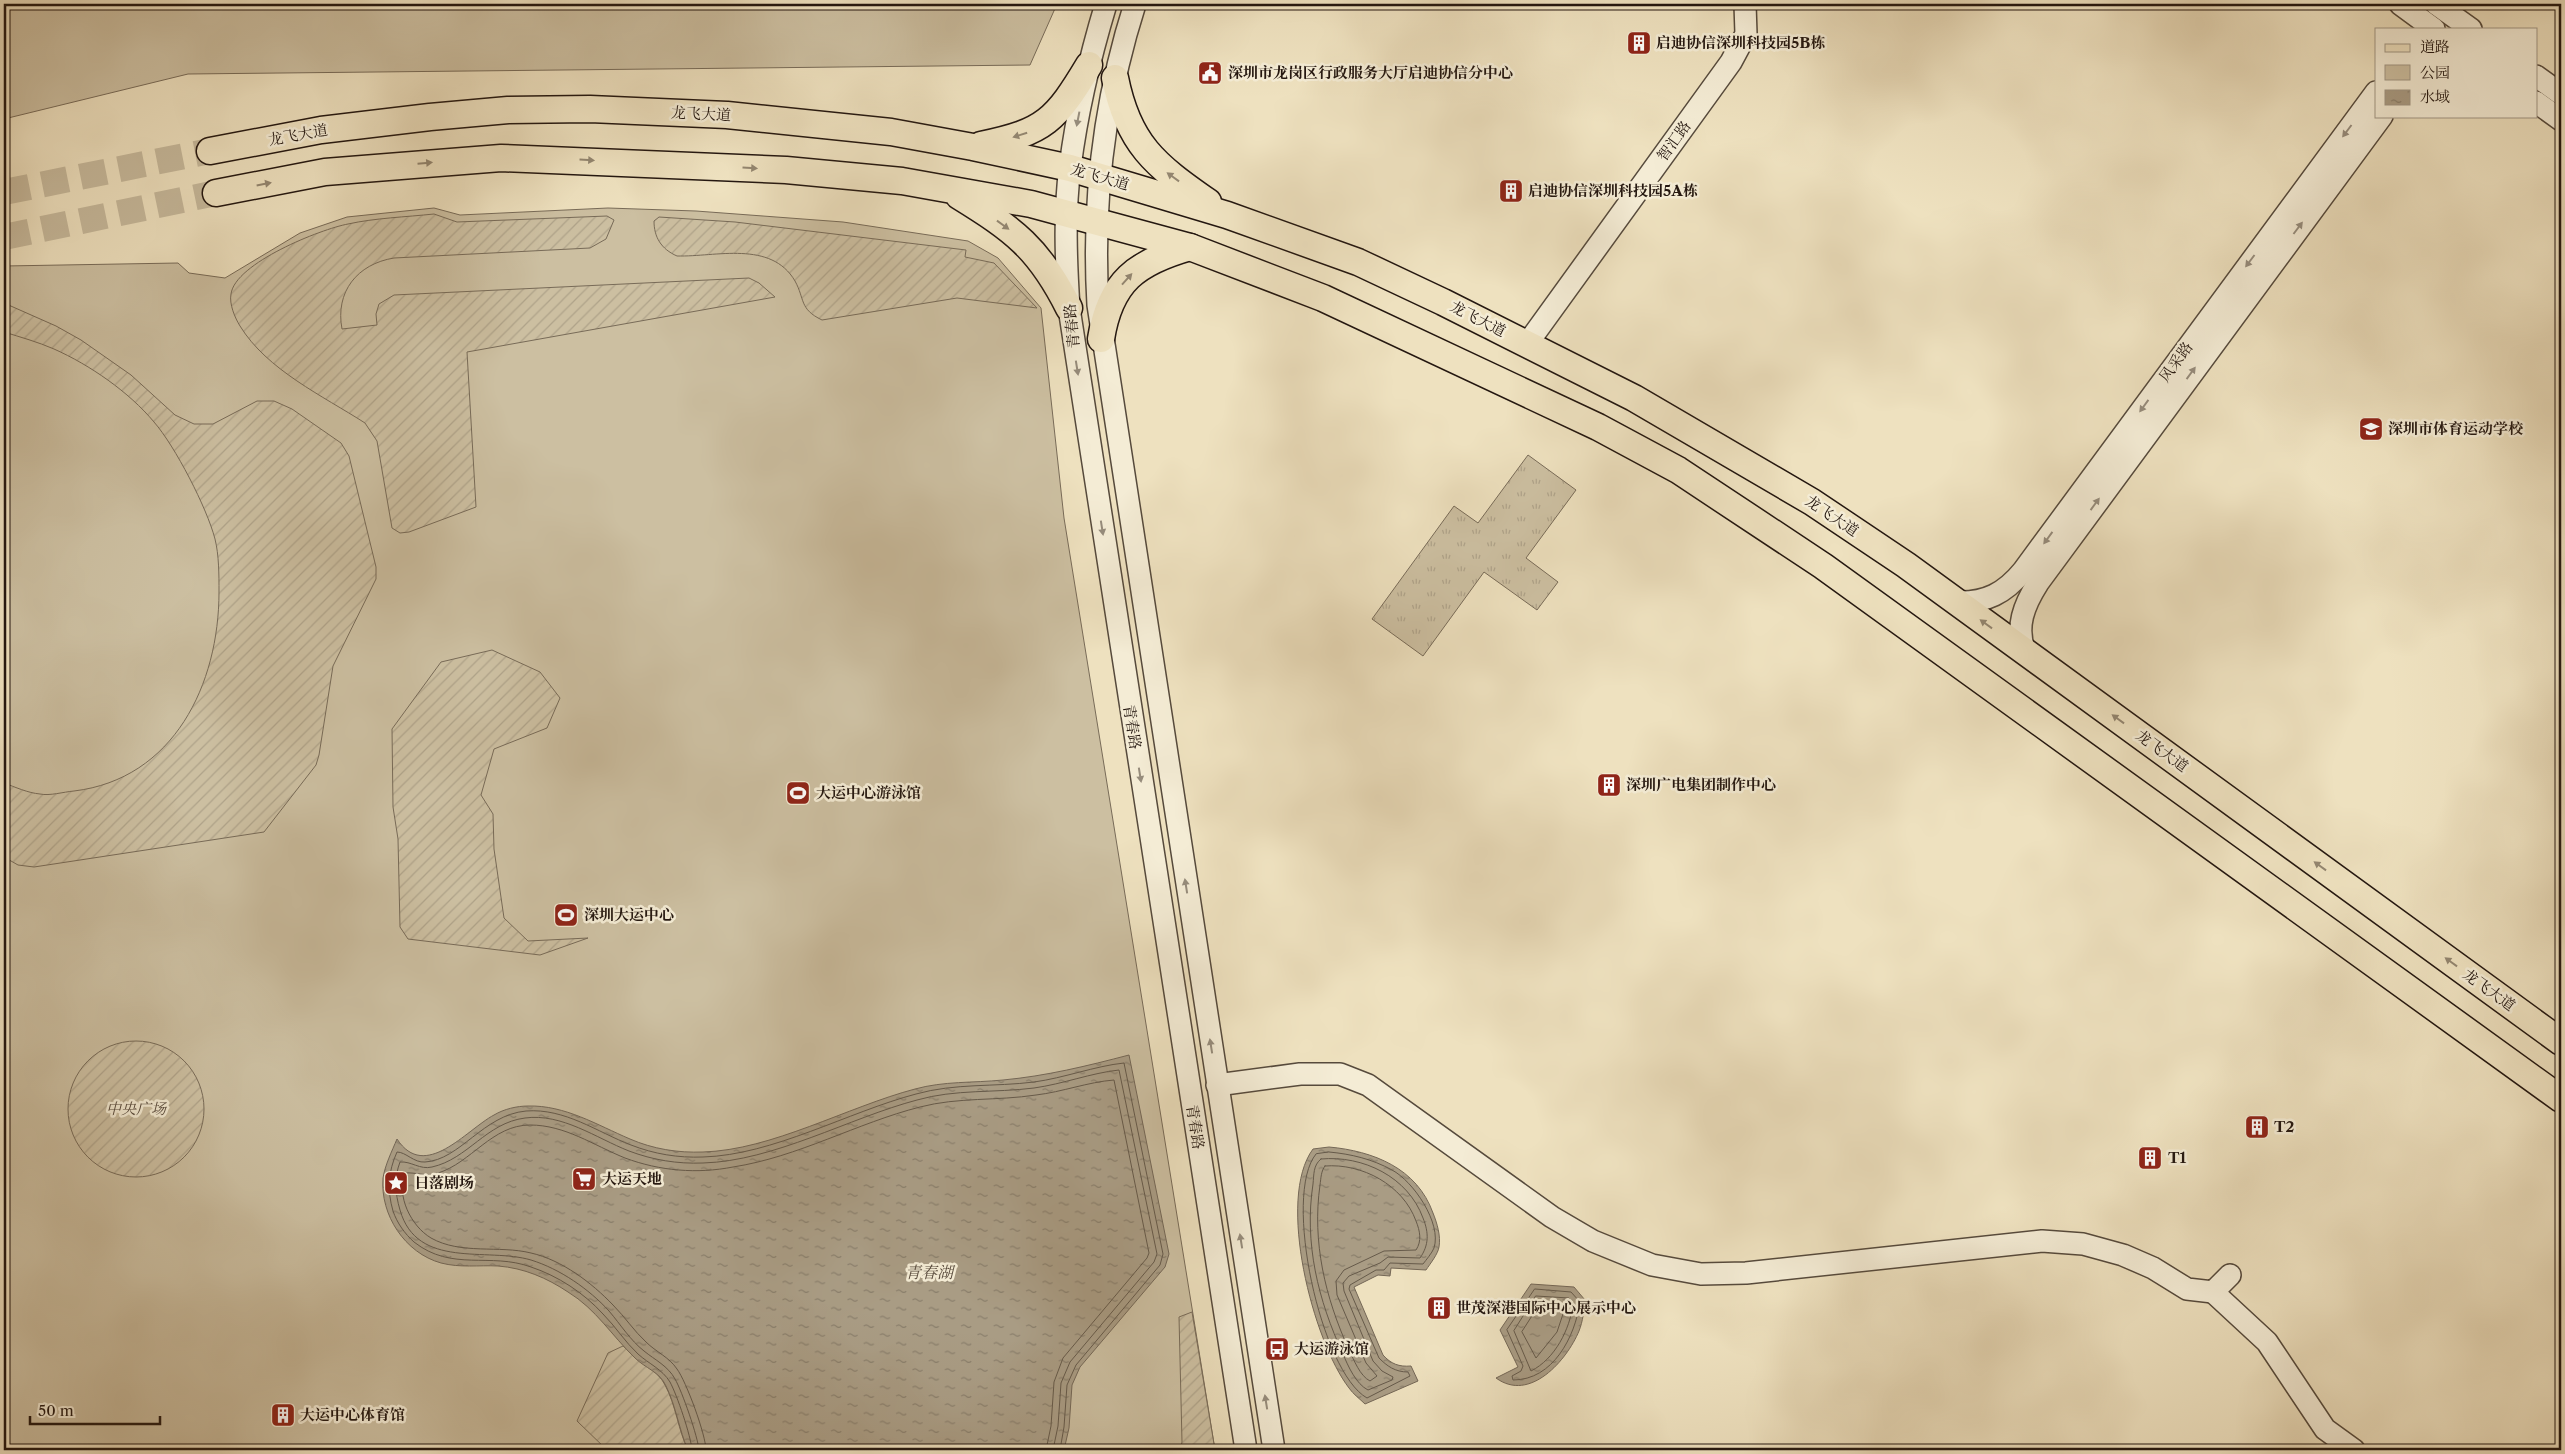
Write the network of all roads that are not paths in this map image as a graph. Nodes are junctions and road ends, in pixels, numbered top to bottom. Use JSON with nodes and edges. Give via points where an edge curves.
{"nodes":[{"id":1,"x":1106,"y":4,"type":"edge"},
{"id":2,"x":1135,"y":4,"type":"edge"},
{"id":3,"x":1745,"y":4,"type":"edge"},
{"id":4,"x":2400,"y":4,"type":"edge"},
{"id":5,"x":2443,"y":17,"type":"edge"},
{"id":6,"x":1089,"y":65,"type":"junction"},
{"id":7,"x":2538,"y":77,"type":"edge"},
{"id":8,"x":1115,"y":78,"type":"junction"},
{"id":9,"x":2375,"y":93,"type":"edge"},
{"id":10,"x":2561,"y":94,"type":"edge"},
{"id":11,"x":2538,"y":103,"type":"edge"},
{"id":12,"x":2381,"y":118,"type":"edge"},
{"id":13,"x":2561,"y":120,"type":"edge"},
{"id":14,"x":973,"y":147,"type":"junction"},
{"id":15,"x":210,"y":151,"type":"tunnel mouth"},
{"id":16,"x":1070,"y":168,"type":"junction"},
{"id":17,"x":1100,"y":177,"type":"junction"},
{"id":18,"x":948,"y":189,"type":"junction"},
{"id":19,"x":216,"y":193,"type":"tunnel mouth"},
{"id":20,"x":1066,"y":213,"type":"junction"},
{"id":21,"x":1228,"y":215,"type":"junction"},
{"id":22,"x":1097,"y":223,"type":"junction"},
{"id":23,"x":1190,"y":247,"type":"junction"},
{"id":24,"x":1069,"y":308,"type":"junction"},
{"id":25,"x":1102,"y":339,"type":"junction"},
{"id":26,"x":1527,"y":344,"type":"junction"},
{"id":27,"x":1957,"y":602,"type":"junction"},
{"id":28,"x":2025,"y":652,"type":"junction"},
{"id":29,"x":2561,"y":1042,"type":"edge"},
{"id":30,"x":1217,"y":1085,"type":"junction"},
{"id":31,"x":2561,"y":1099,"type":"edge"},
{"id":32,"x":2230,"y":1275,"type":"dead end"},
{"id":33,"x":2213,"y":1292,"type":"junction"},
{"id":34,"x":1246,"y":1450,"type":"edge"},
{"id":35,"x":1274,"y":1450,"type":"edge"},
{"id":36,"x":2354,"y":1450,"type":"edge"}],
"edges":[{"from":1,"to":6,"type":"street","name":"青春路"},
{"from":2,"to":8,"type":"street","name":"青春路"},
{"from":3,"to":26,"type":"street","name":"智汇路","via":[[1746,34],[1731,62]]},
{"from":4,"to":5,"type":"street"},
{"from":6,"to":14,"type":"main road","one_way":true,"via":[[1067,101],[1044,125],[1026,134]]},
{"from":6,"to":16,"type":"street","name":"青春路","one_way":true},
{"from":7,"to":10,"type":"street"},
{"from":8,"to":17,"type":"street","name":"青春路","via":[[1104,132]]},
{"from":21,"to":8,"type":"main road","one_way":true,"via":[[1166,172],[1147,153],[1121,107]]},
{"from":9,"to":27,"type":"street","name":"风采路","one_way":true,"via":[[2023,571],[2004,591],[1994,596],[1981,601]]},
{"from":11,"to":13,"type":"street"},
{"from":28,"to":12,"type":"street","name":"风采路","one_way":true,"via":[[2020,634],[2021,622],[2038,583]]},
{"from":14,"to":15,"type":"main road","name":"龙飞大道","via":[[891,132],[727,115],[590,109],[508,110],[421,118],[321,130]]},
{"from":14,"to":16,"type":"main road","name":"龙飞大道"},
{"from":16,"to":17,"type":"main road","name":"龙飞大道"},
{"from":16,"to":20,"type":"street","name":"青春路"},
{"from":17,"to":21,"type":"main road","name":"龙飞大道"},
{"from":17,"to":22,"type":"street","name":"青春路"},
{"from":19,"to":18,"type":"main road","one_way":true,"via":[[325,172],[501,158],[786,170],[902,181]]},
{"from":18,"to":20,"type":"main road"},
{"from":18,"to":24,"type":"main road","one_way":true,"via":[[1029,246],[1049,272]]},
{"from":20,"to":22,"type":"main road"},
{"from":20,"to":24,"type":"street","name":"青春路"},
{"from":21,"to":26,"type":"main road","name":"龙飞大道","via":[[1358,262]]},
{"from":22,"to":23,"type":"main road"},
{"from":22,"to":25,"type":"street","name":"青春路","via":[[1096,271]]},
{"from":25,"to":23,"type":"main road","one_way":true,"via":[[1104,319],[1112,300],[1132,274],[1146,262]]},
{"from":23,"to":31,"type":"main road","via":[[1323,298],[1598,427],[1678,470],[1823,566]]},
{"from":24,"to":34,"type":"street","name":"青春路","one_way":true},
{"from":30,"to":25,"type":"street","name":"青春路","one_way":true},
{"from":26,"to":27,"type":"main road","name":"龙飞大道","via":[[1634,398],[1756,468],[1812,502]]},
{"from":28,"to":27,"type":"main road","name":"龙飞大道","one_way":true},
{"from":29,"to":28,"type":"main road","name":"龙飞大道","one_way":true},
{"from":30,"to":33,"type":"street","via":[[1300,1074],[1340,1074],[1368,1085],[1552,1218],[1592,1241],[1652,1265],[1701,1274],[1746,1273],[2042,1241],[2083,1244],[2123,1255],[2153,1268],[2187,1289]]},
{"from":35,"to":30,"type":"street","name":"青春路","one_way":true},
{"from":32,"to":33,"type":"street"},
{"from":33,"to":36,"type":"street","via":[[2267,1342],[2325,1429]]}]}
